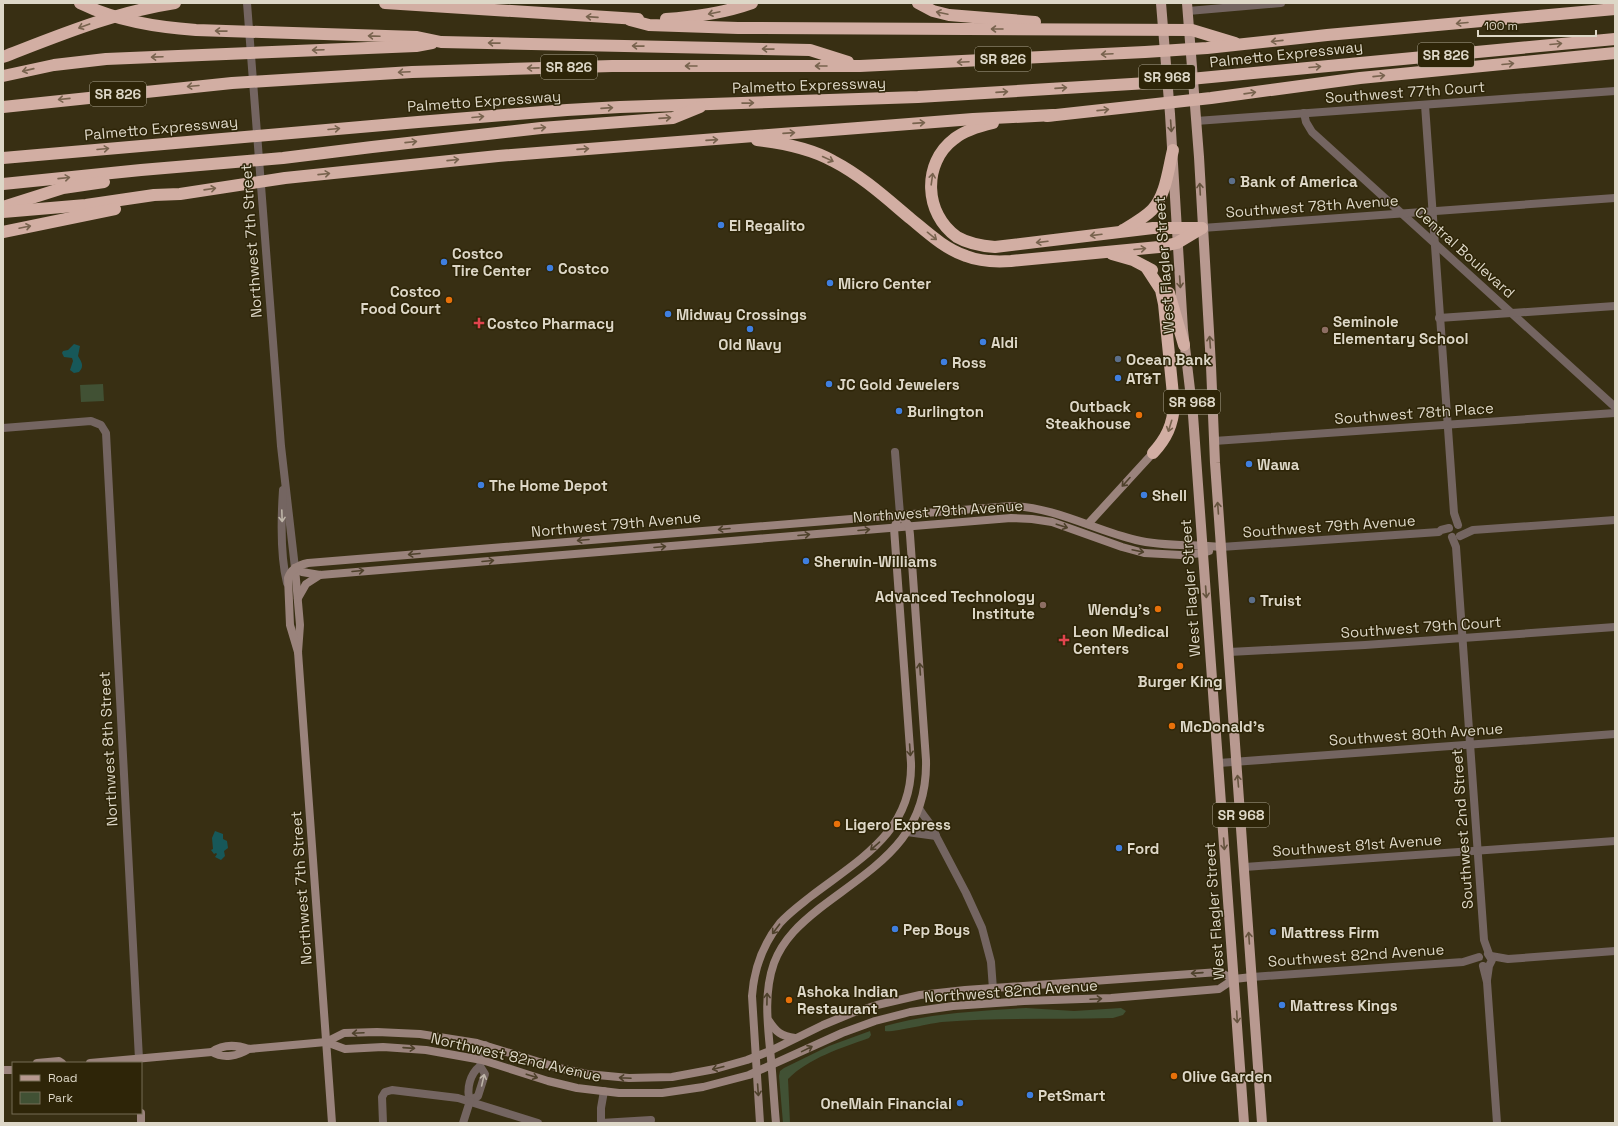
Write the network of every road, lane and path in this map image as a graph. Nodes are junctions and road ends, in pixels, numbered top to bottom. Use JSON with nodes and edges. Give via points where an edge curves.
{"nodes":[{"id":1,"x":80,"y":3,"type":"edge"},
{"id":2,"x":176,"y":3,"type":"edge"},
{"id":3,"x":247,"y":3,"type":"edge"},
{"id":4,"x":385,"y":3,"type":"edge"},
{"id":5,"x":752,"y":3,"type":"edge"},
{"id":6,"x":918,"y":3,"type":"edge"},
{"id":7,"x":1162,"y":3,"type":"edge"},
{"id":8,"x":1281,"y":3,"type":"edge"},
{"id":9,"x":1187,"y":7,"type":"edge"},
{"id":10,"x":1615,"y":9,"type":"edge"},
{"id":11,"x":630,"y":20,"type":"junction"},
{"id":12,"x":1078,"y":29,"type":"junction"},
{"id":13,"x":1615,"y":39,"type":"edge"},
{"id":14,"x":441,"y":42,"type":"junction"},
{"id":15,"x":1240,"y":45,"type":"junction"},
{"id":16,"x":1615,"y":53,"type":"edge"},
{"id":17,"x":1615,"y":56,"type":"edge"},
{"id":18,"x":3,"y":57,"type":"edge"},
{"id":19,"x":1579,"y":57,"type":"junction"},
{"id":20,"x":860,"y":66,"type":"junction"},
{"id":21,"x":3,"y":76,"type":"edge"},
{"id":22,"x":1615,"y":91,"type":"edge"},
{"id":23,"x":709,"y":104,"type":"junction"},
{"id":24,"x":1425,"y":105,"type":"junction"},
{"id":25,"x":3,"y":106,"type":"edge"},
{"id":26,"x":1304,"y":113,"type":"junction"},
{"id":27,"x":1054,"y":115,"type":"junction"},
{"id":28,"x":1196,"y":121,"type":"junction"},
{"id":29,"x":736,"y":138,"type":"junction"},
{"id":30,"x":1172,"y":150,"type":"junction"},
{"id":31,"x":3,"y":154,"type":"edge"},
{"id":32,"x":36,"y":155,"type":"junction"},
{"id":33,"x":3,"y":158,"type":"edge"},
{"id":34,"x":238,"y":162,"type":"junction"},
{"id":35,"x":3,"y":184,"type":"edge"},
{"id":36,"x":180,"y":194,"type":"junction"},
{"id":37,"x":1615,"y":198,"type":"edge"},
{"id":38,"x":3,"y":207,"type":"edge"},
{"id":39,"x":1432,"y":211,"type":"junction"},
{"id":40,"x":3,"y":212,"type":"edge"},
{"id":41,"x":1400,"y":213,"type":"junction"},
{"id":42,"x":1176,"y":228,"type":"junction"},
{"id":43,"x":1202,"y":228,"type":"junction"},
{"id":44,"x":3,"y":232,"type":"edge"},
{"id":45,"x":1119,"y":232,"type":"junction"},
{"id":46,"x":1177,"y":243,"type":"junction"},
{"id":47,"x":1435,"y":244,"type":"junction"},
{"id":48,"x":1103,"y":252,"type":"junction"},
{"id":49,"x":1146,"y":266,"type":"junction"},
{"id":50,"x":1615,"y":306,"type":"edge"},
{"id":51,"x":1511,"y":313,"type":"junction"},
{"id":52,"x":1439,"y":318,"type":"junction"},
{"id":53,"x":1184,"y":345,"type":"junction"},
{"id":54,"x":1615,"y":407,"type":"edge"},
{"id":55,"x":1615,"y":413,"type":"edge"},
{"id":56,"x":1447,"y":425,"type":"junction"},
{"id":57,"x":3,"y":428,"type":"edge"},
{"id":58,"x":1214,"y":441,"type":"junction"},
{"id":59,"x":895,"y":452,"type":"dead end"},
{"id":60,"x":1153,"y":453,"type":"joint"},
{"id":61,"x":283,"y":477,"type":"junction"},
{"id":62,"x":900,"y":514,"type":"junction"},
{"id":63,"x":1615,"y":520,"type":"edge"},
{"id":64,"x":1088,"y":524,"type":"junction"},
{"id":65,"x":909,"y":526,"type":"junction"},
{"id":66,"x":894,"y":528,"type":"junction"},
{"id":67,"x":1102,"y":529,"type":"junction"},
{"id":68,"x":1455,"y":532,"type":"junction"},
{"id":69,"x":622,"y":537,"type":"junction"},
{"id":70,"x":1101,"y":540,"type":"junction"},
{"id":71,"x":1221,"y":547,"type":"junction"},
{"id":72,"x":1203,"y":549,"type":"junction"},
{"id":73,"x":621,"y":550,"type":"junction"},
{"id":74,"x":295,"y":568,"type":"junction"},
{"id":75,"x":320,"y":575,"type":"junction"},
{"id":76,"x":288,"y":583,"type":"junction"},
{"id":77,"x":298,"y":598,"type":"junction"},
{"id":78,"x":289,"y":599,"type":"junction"},
{"id":79,"x":299,"y":614,"type":"junction"},
{"id":80,"x":1615,"y":627,"type":"edge"},
{"id":81,"x":1463,"y":638,"type":"junction"},
{"id":82,"x":298,"y":652,"type":"junction"},
{"id":83,"x":1229,"y":652,"type":"junction"},
{"id":84,"x":1615,"y":734,"type":"edge"},
{"id":85,"x":1470,"y":744,"type":"junction"},
{"id":86,"x":1236,"y":761,"type":"junction"},
{"id":87,"x":1219,"y":763,"type":"junction"},
{"id":88,"x":919,"y":808,"type":"junction"},
{"id":89,"x":908,"y":832,"type":"junction"},
{"id":90,"x":936,"y":836,"type":"junction"},
{"id":91,"x":1615,"y":841,"type":"edge"},
{"id":92,"x":1478,"y":851,"type":"junction"},
{"id":93,"x":1244,"y":868,"type":"junction"},
{"id":94,"x":1615,"y":951,"type":"edge"},
{"id":95,"x":1485,"y":960,"type":"junction"},
{"id":96,"x":1252,"y":977,"type":"junction"},
{"id":97,"x":1234,"y":978,"type":"junction"},
{"id":98,"x":993,"y":988,"type":"junction"},
{"id":99,"x":994,"y":1003,"type":"junction"},
{"id":100,"x":768,"y":1019,"type":"junction"},
{"id":101,"x":794,"y":1038,"type":"junction"},
{"id":102,"x":326,"y":1042,"type":"junction"},
{"id":103,"x":485,"y":1045,"type":"junction"},
{"id":104,"x":770,"y":1051,"type":"junction"},
{"id":105,"x":756,"y":1057,"type":"junction"},
{"id":106,"x":139,"y":1061,"type":"edge"},
{"id":107,"x":48,"y":1062,"type":"edge"},
{"id":108,"x":60,"y":1062,"type":"edge"},
{"id":109,"x":114,"y":1062,"type":"edge"},
{"id":110,"x":481,"y":1063,"type":"junction"},
{"id":111,"x":772,"y":1066,"type":"junction"},
{"id":112,"x":757,"y":1072,"type":"junction"},
{"id":113,"x":604,"y":1092,"type":"junction"},
{"id":114,"x":470,"y":1101,"type":"junction"},
{"id":115,"x":651,"y":1120,"type":"dead end"},
{"id":116,"x":332,"y":1123,"type":"edge"},
{"id":117,"x":383,"y":1123,"type":"edge"},
{"id":118,"x":463,"y":1123,"type":"edge"},
{"id":119,"x":538,"y":1123,"type":"edge"},
{"id":120,"x":601,"y":1123,"type":"edge"},
{"id":121,"x":760,"y":1123,"type":"edge"},
{"id":122,"x":776,"y":1123,"type":"edge"},
{"id":123,"x":1244,"y":1123,"type":"edge"},
{"id":124,"x":1262,"y":1123,"type":"edge"},
{"id":125,"x":1497,"y":1123,"type":"edge"}],
"edges":[{"from":14,"to":1,"type":"highway","one_way":true,"via":[[417,38],[161,27],[113,16]]},
{"from":2,"to":18,"type":"highway","one_way":true,"via":[[103,20]]},
{"from":3,"to":61,"type":"street","name":"Northwest 7th Street"},
{"from":11,"to":4,"type":"highway","one_way":true},
{"from":5,"to":11,"type":"highway","one_way":true,"via":[[705,15]]},
{"from":12,"to":6,"type":"highway","one_way":true,"via":[[1051,23],[950,15],[933,11]]},
{"from":7,"to":30,"type":"main road","name":"West Flagler Street","number":"SR 968","one_way":true},
{"from":8,"to":9,"type":"street"},
{"from":9,"to":28,"type":"main road","number":"SR 968"},
{"from":10,"to":15,"type":"highway","name":"Palmetto Expressway","number":"SR 826","one_way":true},
{"from":12,"to":11,"type":"highway","one_way":true,"via":[[738,28],[649,25]]},
{"from":12,"to":15,"type":"highway","via":[[1192,30]]},
{"from":23,"to":13,"type":"highway","name":"Palmetto Expressway","number":"SR 826","one_way":true,"via":[[902,98],[1148,83]]},
{"from":20,"to":14,"type":"highway","one_way":true,"via":[[810,50]]},
{"from":14,"to":21,"type":"highway","one_way":true,"via":[[416,46],[106,59],[54,65]]},
{"from":15,"to":20,"type":"highway","name":"Palmetto Expressway","number":"SR 826","one_way":true},
{"from":16,"to":19,"type":"highway"},
{"from":17,"to":19,"type":"highway"},
{"from":27,"to":19,"type":"highway","one_way":true,"via":[[1149,106],[1360,78]]},
{"from":20,"to":25,"type":"highway","name":"Palmetto Expressway","number":"SR 826","one_way":true,"via":[[511,68],[412,72],[277,79]]},
{"from":22,"to":24,"type":"street","name":"Southwest 77th Court"},
{"from":32,"to":23,"type":"highway","name":"Palmetto Expressway","number":"SR 826","one_way":true,"via":[[567,110]]},
{"from":34,"to":23,"type":"highway","one_way":true,"via":[[533,129],[673,118]]},
{"from":24,"to":26,"type":"street","name":"Southwest 77th Court"},
{"from":24,"to":39,"type":"street","name":"Southwest 2nd Street"},
{"from":26,"to":28,"type":"street","name":"Southwest 77th Court"},
{"from":26,"to":41,"type":"street","name":"Central Boulevard","via":[[1312,132]]},
{"from":29,"to":27,"type":"highway","one_way":true},
{"from":45,"to":27,"type":"highway","one_way":true,"via":[[1011,245],[981,246],[957,236],[942,221],[935,209],[931,194],[934,167],[954,139],[982,125]]},
{"from":43,"to":28,"type":"main road","number":"SR 968","one_way":true},
{"from":36,"to":29,"type":"highway","one_way":true,"via":[[285,178],[498,156]]},
{"from":29,"to":48,"type":"highway","one_way":true,"via":[[794,147],[833,161],[865,181],[936,240],[967,257],[990,262],[1011,262]]},
{"from":30,"to":42,"type":"main road","name":"West Flagler Street","number":"SR 968"},
{"from":30,"to":45,"type":"highway","via":[[1163,188],[1156,204],[1140,219]]},
{"from":31,"to":32,"type":"highway"},
{"from":32,"to":33,"type":"highway","name":"Palmetto Expressway","number":"SR 826"},
{"from":35,"to":34,"type":"highway","one_way":true},
{"from":34,"to":38,"type":"highway","via":[[157,176],[78,185]]},
{"from":36,"to":40,"type":"highway"},
{"from":44,"to":36,"type":"highway","one_way":true},
{"from":37,"to":39,"type":"street","name":"Southwest 78th Avenue"},
{"from":39,"to":41,"type":"street","name":"Southwest 78th Avenue"},
{"from":39,"to":47,"type":"street","name":"Southwest 2nd Street"},
{"from":41,"to":43,"type":"street","name":"Southwest 78th Avenue"},
{"from":41,"to":47,"type":"street","name":"Central Boulevard"},
{"from":42,"to":43,"type":"highway"},
{"from":42,"to":45,"type":"highway"},
{"from":42,"to":46,"type":"main road","name":"West Flagler Street","number":"SR 968"},
{"from":43,"to":46,"type":"highway"},
{"from":58,"to":43,"type":"main road","number":"SR 968","one_way":true},
{"from":48,"to":46,"type":"highway","one_way":true},
{"from":46,"to":53,"type":"main road","name":"West Flagler Street","number":"SR 968","one_way":true},
{"from":47,"to":51,"type":"street","name":"Central Boulevard"},
{"from":47,"to":52,"type":"street","name":"Southwest 2nd Street"},
{"from":48,"to":49,"type":"highway"},
{"from":49,"to":53,"type":"highway","via":[[1156,273],[1165,285]]},
{"from":49,"to":60,"type":"highway","one_way":true,"via":[[1161,290],[1164,304],[1174,405],[1169,431]]},
{"from":50,"to":51,"type":"street"},
{"from":51,"to":52,"type":"street"},
{"from":51,"to":54,"type":"street","name":"Central Boulevard"},
{"from":52,"to":56,"type":"street","name":"Southwest 2nd Street"},
{"from":53,"to":72,"type":"main road","name":"West Flagler Street","number":"SR 968","via":[[1193,415]]},
{"from":55,"to":56,"type":"street","name":"Southwest 78th Place"},
{"from":56,"to":58,"type":"street","name":"Southwest 78th Place"},
{"from":56,"to":68,"type":"street","name":"Southwest 2nd Street"},
{"from":57,"to":106,"type":"street","name":"Northwest 8th Street","via":[[91,421],[101,425],[106,433]]},
{"from":71,"to":58,"type":"main road","number":"SR 968","one_way":true},
{"from":59,"to":62,"type":"street"},
{"from":60,"to":64,"type":"street","one_way":true},
{"from":61,"to":74,"type":"street","name":"Northwest 7th Street","via":[[289,504]]},
{"from":61,"to":76,"type":"street","name":"Northwest 7th Street","one_way":true,"via":[[284,571]]},
{"from":62,"to":64,"type":"street","name":"Northwest 79th Avenue","via":[[1015,506],[1053,513]]},
{"from":62,"to":65,"type":"street"},
{"from":62,"to":66,"type":"street"},
{"from":62,"to":69,"type":"street","name":"Northwest 79th Avenue","one_way":true},
{"from":63,"to":68,"type":"street","name":"Southwest 79th Avenue"},
{"from":64,"to":67,"type":"street","name":"Northwest 79th Avenue"},
{"from":65,"to":66,"type":"street","name":"Northwest 79th Avenue"},
{"from":65,"to":70,"type":"street","name":"Northwest 79th Avenue","one_way":true,"via":[[1032,519],[1052,522]]},
{"from":88,"to":65,"type":"street","one_way":true,"via":[[926,782],[926,760]]},
{"from":73,"to":66,"type":"street","name":"Northwest 79th Avenue","one_way":true},
{"from":66,"to":105,"type":"street","one_way":true,"via":[[911,763],[905,803],[896,823],[884,838],[790,913],[768,940],[759,960],[752,989]]},
{"from":67,"to":70,"type":"street"},
{"from":67,"to":72,"type":"street","name":"Northwest 79th Avenue","via":[[1144,542]]},
{"from":68,"to":71,"type":"street","name":"Southwest 79th Avenue"},
{"from":68,"to":81,"type":"street","name":"Southwest 2nd Street","via":[[1459,541],[1456,547]]},
{"from":69,"to":73,"type":"street"},
{"from":69,"to":74,"type":"street","name":"Northwest 79th Avenue","one_way":true,"via":[[314,563]]},
{"from":70,"to":72,"type":"street","name":"Northwest 79th Avenue","one_way":true,"via":[[1150,554],[1177,555]]},
{"from":71,"to":72,"type":"street","name":"Northwest 79th Avenue"},
{"from":71,"to":83,"type":"main road","number":"SR 968"},
{"from":72,"to":87,"type":"main road","name":"West Flagler Street","number":"SR 968","one_way":true},
{"from":75,"to":73,"type":"street","name":"Northwest 79th Avenue","one_way":true},
{"from":74,"to":75,"type":"street","name":"Northwest 79th Avenue"},
{"from":74,"to":76,"type":"street","via":[[289,574]]},
{"from":74,"to":77,"type":"street","name":"Northwest 7th Street"},
{"from":75,"to":77,"type":"street","via":[[306,584]]},
{"from":76,"to":78,"type":"street","name":"Northwest 7th Street"},
{"from":77,"to":79,"type":"street","name":"Northwest 7th Street"},
{"from":78,"to":79,"type":"street"},
{"from":78,"to":82,"type":"street","name":"Northwest 7th Street","via":[[290,625]]},
{"from":79,"to":82,"type":"street","name":"Northwest 7th Street"},
{"from":80,"to":81,"type":"street","name":"Southwest 79th Court"},
{"from":81,"to":83,"type":"street","name":"Southwest 79th Court"},
{"from":81,"to":85,"type":"street","name":"Southwest 2nd Street"},
{"from":82,"to":102,"type":"street","name":"Northwest 7th Street"},
{"from":83,"to":86,"type":"main road","number":"SR 968"},
{"from":84,"to":85,"type":"street","name":"Southwest 80th Avenue"},
{"from":85,"to":86,"type":"street","name":"Southwest 80th Avenue"},
{"from":85,"to":92,"type":"street","name":"Southwest 2nd Street"},
{"from":86,"to":87,"type":"street","name":"Southwest 80th Avenue"},
{"from":93,"to":86,"type":"main road","number":"SR 968","one_way":true},
{"from":87,"to":97,"type":"main road","name":"West Flagler Street","number":"SR 968","one_way":true},
{"from":88,"to":89,"type":"street"},
{"from":88,"to":90,"type":"street","via":[[935,829]]},
{"from":89,"to":90,"type":"street"},
{"from":100,"to":89,"type":"street","one_way":true,"via":[[767,995],[770,978],[775,960],[788,938],[809,917],[890,854]]},
{"from":90,"to":98,"type":"street","via":[[982,928],[991,962]]},
{"from":91,"to":92,"type":"street","name":"Southwest 81st Avenue"},
{"from":92,"to":93,"type":"street","name":"Southwest 81st Avenue"},
{"from":92,"to":95,"type":"street","name":"Southwest 2nd Street"},
{"from":96,"to":93,"type":"main road","number":"SR 968","one_way":true},
{"from":94,"to":95,"type":"street","name":"Southwest 82nd Avenue"},
{"from":95,"to":96,"type":"street","name":"Southwest 82nd Avenue"},
{"from":95,"to":125,"type":"street","name":"Southwest 2nd Street"},
{"from":96,"to":97,"type":"street","name":"Northwest 82nd Avenue"},
{"from":96,"to":124,"type":"main road","number":"SR 968"},
{"from":97,"to":98,"type":"street","name":"Northwest 82nd Avenue","one_way":true,"via":[[1219,972]]},
{"from":99,"to":97,"type":"street","name":"Northwest 82nd Avenue","one_way":true,"via":[[1111,998],[1219,989]]},
{"from":97,"to":123,"type":"main road","name":"West Flagler Street","number":"SR 968","one_way":true},
{"from":98,"to":99,"type":"street"},
{"from":98,"to":101,"type":"street","name":"Northwest 82nd Avenue","via":[[936,993],[886,1003],[837,1019]]},
{"from":111,"to":99,"type":"street","name":"Northwest 82nd Avenue","one_way":true,"via":[[842,1033],[875,1021],[938,1008]]},
{"from":100,"to":101,"type":"street","via":[[776,1032]]},
{"from":100,"to":104,"type":"street"},
{"from":101,"to":104,"type":"street","name":"Northwest 82nd Avenue"},
{"from":103,"to":102,"type":"street","name":"Northwest 82nd Avenue","one_way":true,"via":[[393,1032],[344,1033]]},
{"from":102,"to":106,"type":"street","name":"Northwest 82nd Avenue","via":[[249,1049],[239,1046],[218,1048],[212,1052]]},
{"from":102,"to":110,"type":"street","name":"Northwest 82nd Avenue","one_way":true,"via":[[345,1049],[411,1048]]},
{"from":102,"to":116,"type":"street","name":"Northwest 7th Street"},
{"from":105,"to":103,"type":"street","name":"Northwest 82nd Avenue","one_way":true,"via":[[694,1074],[658,1078],[606,1077],[572,1071]]},
{"from":103,"to":110,"type":"street"},
{"from":104,"to":105,"type":"street","name":"Northwest 82nd Avenue"},
{"from":104,"to":111,"type":"street"},
{"from":105,"to":112,"type":"street"},
{"from":106,"to":109,"type":"street","name":"Northwest 82nd Avenue"},
{"from":107,"to":108,"type":"street"},
{"from":110,"to":113,"type":"street","name":"Northwest 82nd Avenue","one_way":true,"via":[[561,1084]]},
{"from":110,"to":114,"type":"street","via":[[474,1071],[467,1093]]},
{"from":114,"to":110,"type":"street","one_way":true,"via":[[478,1096],[485,1074]]},
{"from":111,"to":112,"type":"street","name":"Northwest 82nd Avenue"},
{"from":111,"to":122,"type":"street"},
{"from":112,"to":113,"type":"street","name":"Northwest 82nd Avenue","via":[[692,1090],[648,1094]]},
{"from":112,"to":121,"type":"street","one_way":true},
{"from":113,"to":120,"type":"street"},
{"from":114,"to":117,"type":"street","via":[[392,1090],[383,1093]]},
{"from":114,"to":118,"type":"street"},
{"from":114,"to":119,"type":"street"},
{"from":115,"to":120,"type":"street"}]}
